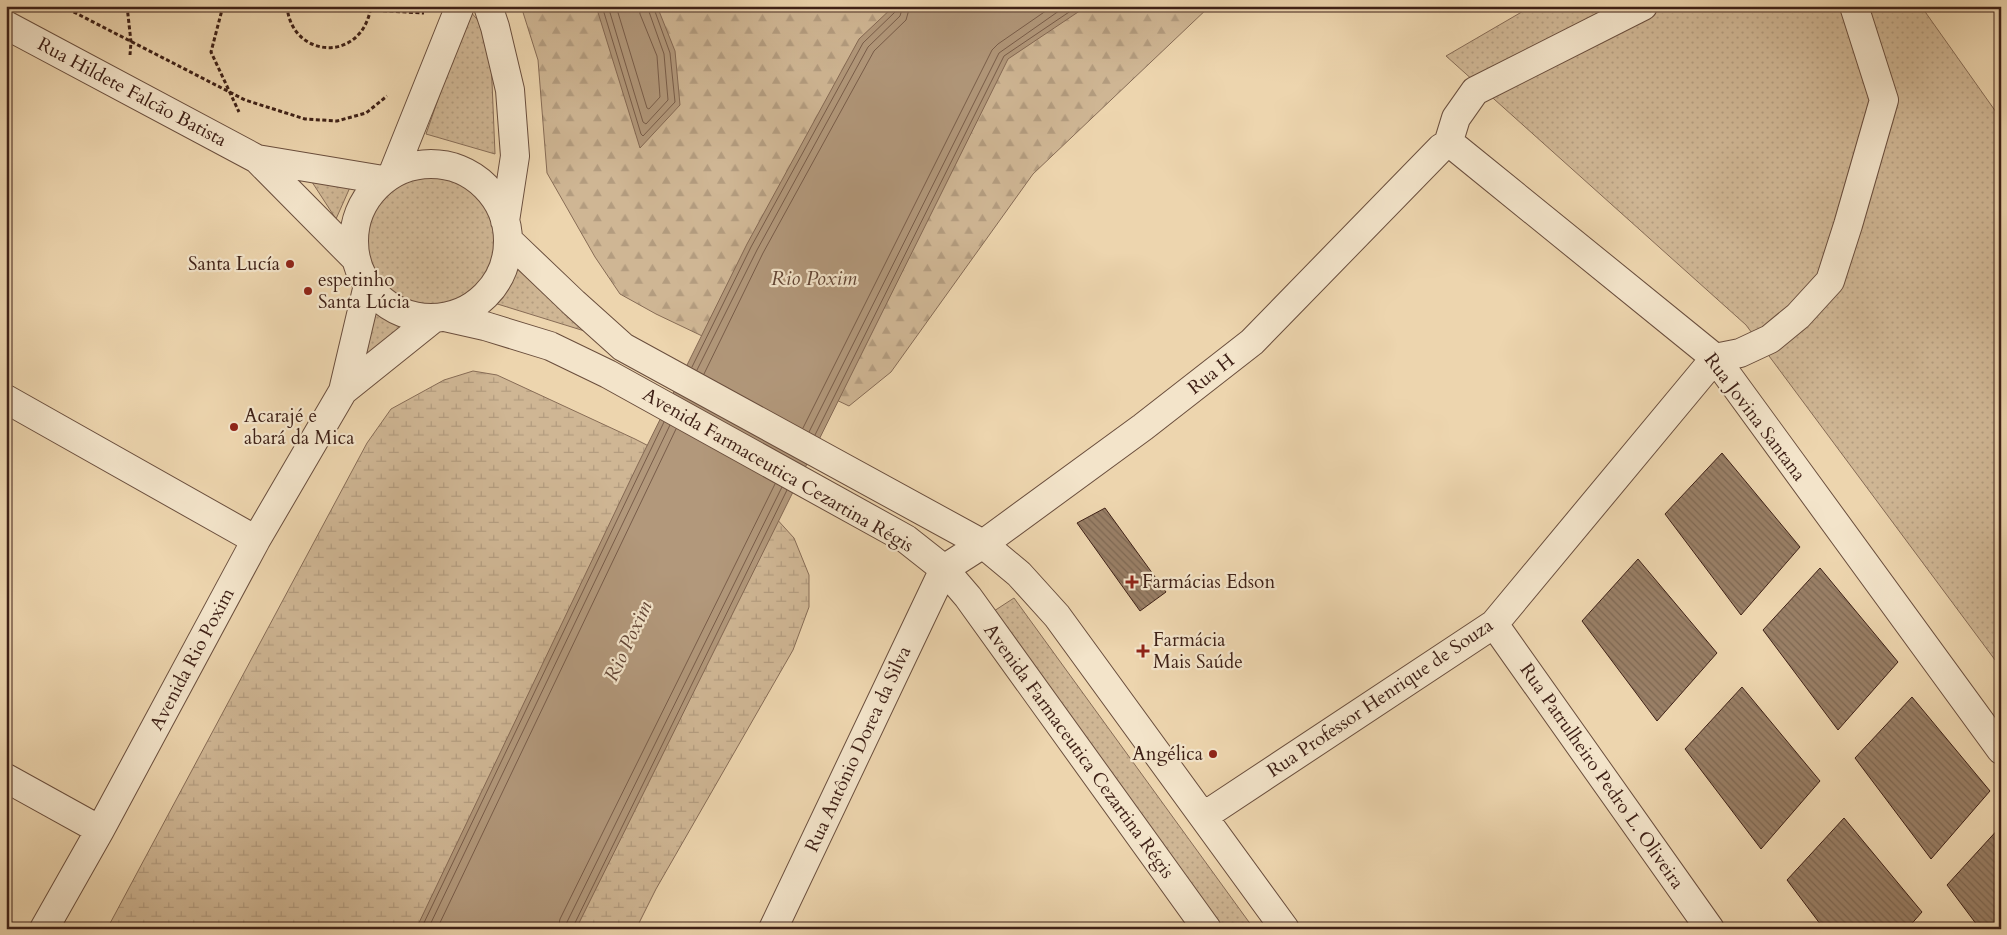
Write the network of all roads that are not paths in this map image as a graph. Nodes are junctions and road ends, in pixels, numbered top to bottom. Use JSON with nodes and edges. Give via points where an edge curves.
{"nodes":[{"id":1,"x":460,"y":6,"type":"edge"},
{"id":2,"x":488,"y":6,"type":"edge"},
{"id":3,"x":1643,"y":6,"type":"edge"},
{"id":4,"x":1854,"y":6,"type":"edge"},
{"id":5,"x":6,"y":25,"type":"edge"},
{"id":6,"x":1448,"y":144,"type":"junction"},
{"id":7,"x":257,"y":159,"type":"junction"},
{"id":8,"x":388,"y":176,"type":"junction"},
{"id":9,"x":507,"y":230,"type":"junction"},
{"id":10,"x":356,"y":259,"type":"junction"},
{"id":11,"x":368,"y":285,"type":"junction"},
{"id":12,"x":439,"y":318,"type":"junction"},
{"id":13,"x":1715,"y":358,"type":"junction"},
{"id":14,"x":343,"y":391,"type":"junction"},
{"id":15,"x":6,"y":399,"type":"edge"},
{"id":16,"x":256,"y":540,"type":"junction"},
{"id":17,"x":983,"y":544,"type":"junction"},
{"id":18,"x":944,"y":568,"type":"junction"},
{"id":19,"x":1494,"y":624,"type":"junction"},
{"id":20,"x":2001,"y":750,"type":"edge"},
{"id":21,"x":6,"y":778,"type":"edge"},
{"id":22,"x":1204,"y":816,"type":"junction"},
{"id":23,"x":100,"y":830,"type":"junction"},
{"id":24,"x":44,"y":929,"type":"edge"},
{"id":25,"x":773,"y":929,"type":"edge"},
{"id":26,"x":1208,"y":929,"type":"edge"},
{"id":27,"x":1285,"y":929,"type":"edge"},
{"id":28,"x":1710,"y":929,"type":"edge"}],
"edges":[{"from":1,"to":8,"type":"street"},
{"from":2,"to":9,"type":"street","via":[[510,90],[515,156]]},
{"from":3,"to":6,"type":"street","via":[[1476,91],[1456,118]]},
{"from":4,"to":13,"type":"street","via":[[1884,100],[1830,281],[1798,316],[1770,339],[1740,353]]},
{"from":5,"to":7,"type":"street","name":"Rua Hildete Falcão Batista"},
{"from":6,"to":13,"type":"street","name":"Rua Jovina Santana","via":[[1456,147]]},
{"from":6,"to":17,"type":"street","name":"Rua H","via":[[1252,342],[1143,427]]},
{"from":7,"to":8,"type":"street","name":"Rua Hildete Falcão Batista"},
{"from":7,"to":10,"type":"street","name":"Rua Hildete Falcão Batista"},
{"from":8,"to":9,"type":"street","via":[[423,164],[461,170],[481,182],[496,200]]},
{"from":8,"to":10,"type":"street","via":[[368,196],[358,215],[354,237]]},
{"from":9,"to":12,"type":"street","via":[[505,262],[483,298],[465,310]]},
{"from":9,"to":17,"type":"street","name":"Avenida Farmaceutica Cezartina Régis","via":[[600,328],[623,347]]},
{"from":10,"to":11,"type":"street"},
{"from":11,"to":12,"type":"street","via":[[386,304],[408,314]]},
{"from":11,"to":14,"type":"street","name":"Avenida Rio Poxim"},
{"from":12,"to":14,"type":"street","name":"Avenida Rio Poxim"},
{"from":12,"to":18,"type":"street","name":"Avenida Farmaceutica Cezartina Régis","via":[[485,326],[550,346],[608,374],[842,502],[906,539]]},
{"from":13,"to":19,"type":"street","name":"Rua Professor Henrique de Souza"},
{"from":13,"to":20,"type":"street","name":"Rua Jovina Santana"},
{"from":14,"to":16,"type":"street","name":"Avenida Rio Poxim"},
{"from":15,"to":16,"type":"street"},
{"from":16,"to":23,"type":"street","name":"Avenida Rio Poxim"},
{"from":17,"to":18,"type":"street","name":"Rua H"},
{"from":17,"to":22,"type":"street","name":"Avenida Farmaceutica Cezartina Régis","via":[[1019,574],[1057,616]]},
{"from":18,"to":25,"type":"street","name":"Rua Antônio Dorea da Silva"},
{"from":18,"to":26,"type":"street","name":"Avenida Farmaceutica Cezartina Régis"},
{"from":19,"to":22,"type":"street","name":"Rua Professor Henrique de Souza"},
{"from":19,"to":28,"type":"street","name":"Rua Patrulheiro Pedro L. Oliveira"},
{"from":21,"to":23,"type":"street"},
{"from":22,"to":27,"type":"street","name":"Avenida Farmaceutica Cezartina Régis"},
{"from":23,"to":24,"type":"street","name":"Avenida Rio Poxim"}]}
